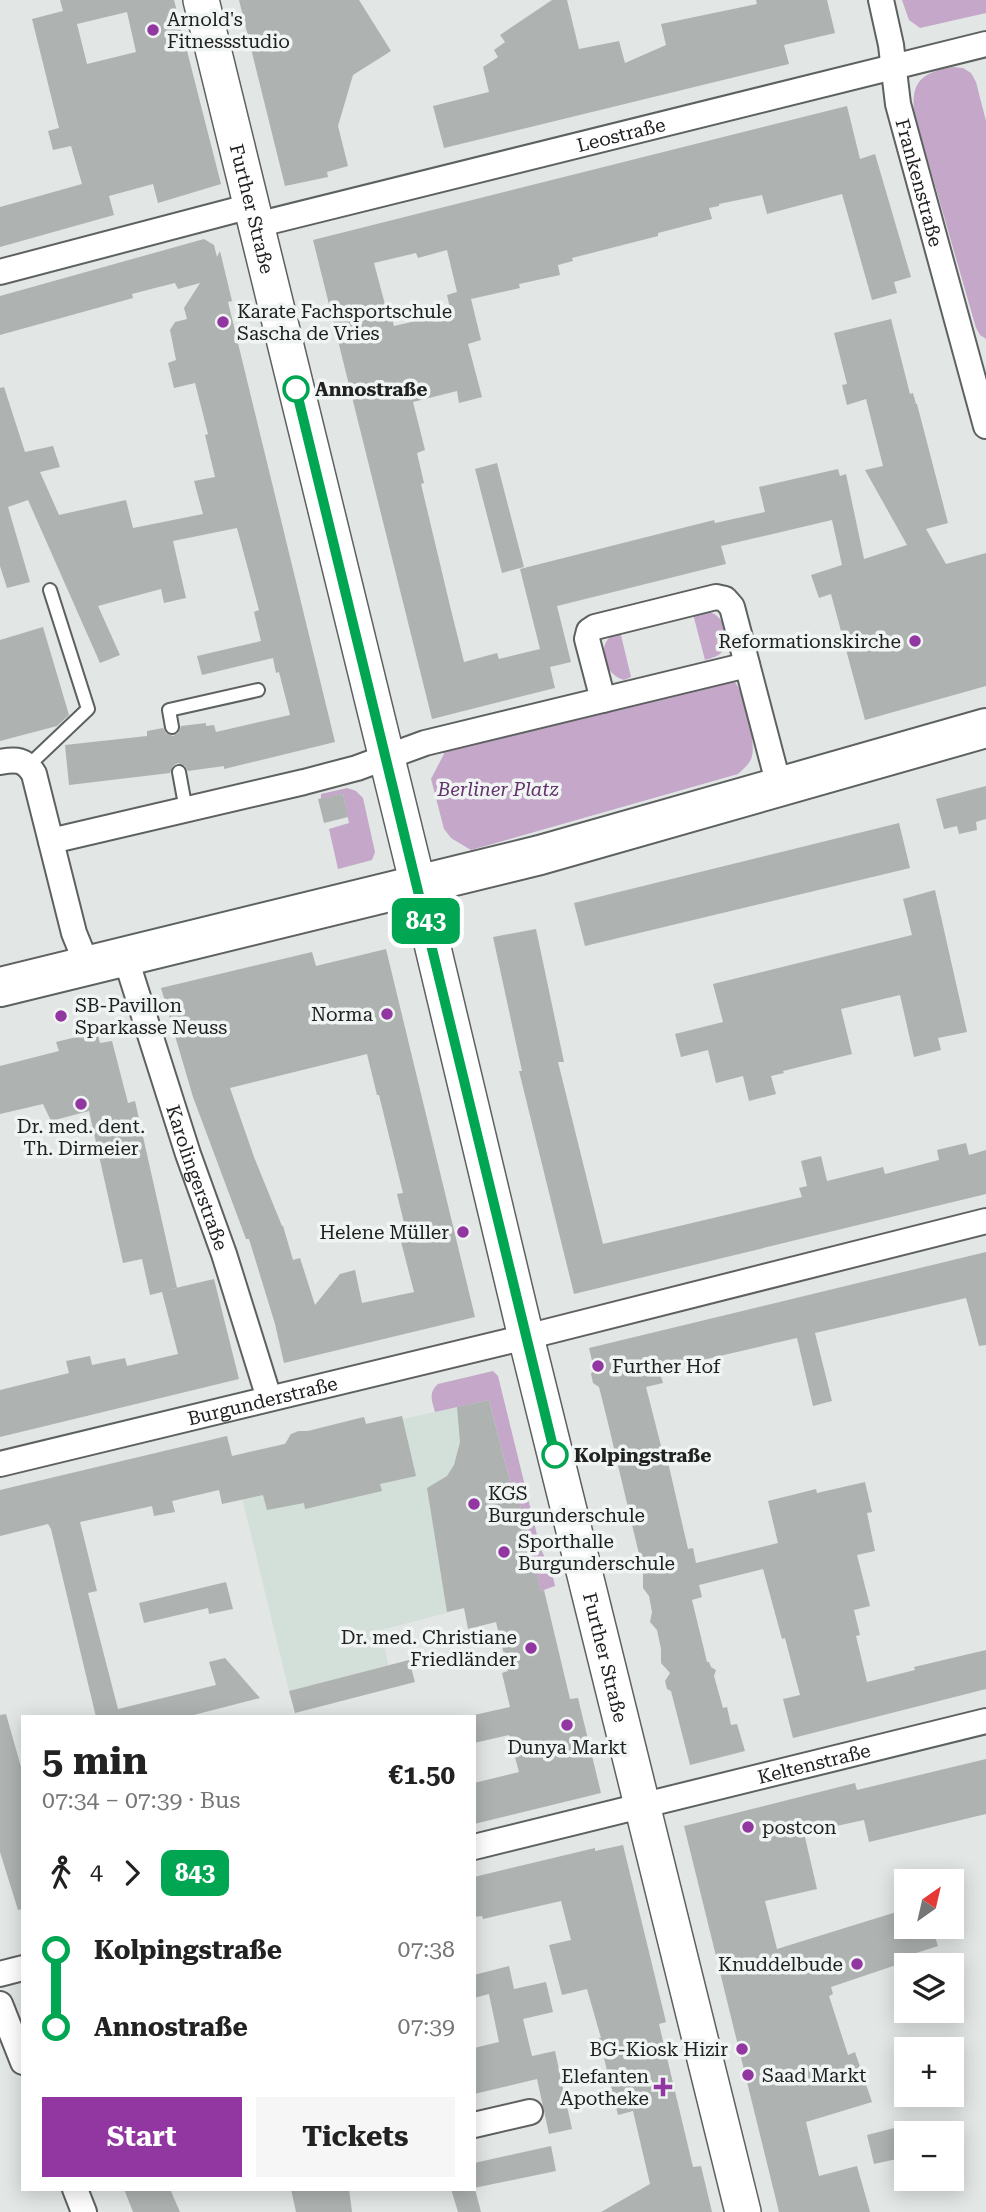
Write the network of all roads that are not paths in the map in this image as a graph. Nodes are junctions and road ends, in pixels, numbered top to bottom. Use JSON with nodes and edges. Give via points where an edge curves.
{"nodes":[{"id":1,"x":201,"y":0,"type":"edge"},
{"id":2,"x":881,"y":0,"type":"edge"},
{"id":3,"x":986,"y":44,"type":"edge"},
{"id":4,"x":893,"y":66,"type":"junction"},
{"id":5,"x":254,"y":215,"type":"junction"},
{"id":6,"x":0,"y":272,"type":"edge"},
{"id":7,"x":977,"y":362,"type":"edge"},
{"id":8,"x":986,"y":426,"type":"edge"},
{"id":9,"x":50,"y":590,"type":"dead end"},
{"id":10,"x":747,"y":665,"type":"junction"},
{"id":11,"x":258,"y":690,"type":"dead end"},
{"id":12,"x":603,"y":701,"type":"junction"},
{"id":13,"x":172,"y":727,"type":"dead end"},
{"id":14,"x":986,"y":728,"type":"edge"},
{"id":15,"x":386,"y":757,"type":"junction"},
{"id":16,"x":0,"y":762,"type":"edge"},
{"id":17,"x":29,"y":765,"type":"junction"},
{"id":18,"x":179,"y":772,"type":"dead end"},
{"id":19,"x":779,"y":786,"type":"junction"},
{"id":20,"x":186,"y":810,"type":"junction"},
{"id":21,"x":51,"y":841,"type":"junction"},
{"id":22,"x":418,"y":885,"type":"junction"},
{"id":23,"x":125,"y":956,"type":"junction"},
{"id":24,"x":87,"y":965,"type":"junction"},
{"id":25,"x":0,"y":987,"type":"edge"},
{"id":26,"x":986,"y":1221,"type":"edge"},
{"id":27,"x":526,"y":1337,"type":"junction"},
{"id":28,"x":269,"y":1398,"type":"junction"},
{"id":29,"x":0,"y":1464,"type":"edge"},
{"id":30,"x":986,"y":1721,"type":"edge"},
{"id":31,"x":642,"y":1807,"type":"junction"},
{"id":32,"x":476,"y":1847,"type":"edge"},
{"id":33,"x":21,"y":1969,"type":"edge"},
{"id":34,"x":0,"y":1974,"type":"edge"},
{"id":35,"x":0,"y":2007,"type":"edge"},
{"id":36,"x":21,"y":2057,"type":"edge"},
{"id":37,"x":530,"y":2112,"type":"dead end"},
{"id":38,"x":476,"y":2125,"type":"edge"},
{"id":39,"x":76,"y":2191,"type":"edge"},
{"id":40,"x":84,"y":2212,"type":"edge"},
{"id":41,"x":743,"y":2212,"type":"edge"}],
"edges":[{"from":1,"to":5,"type":"main road","name":"Further Straße"},
{"from":2,"to":4,"type":"street","name":"Frankenstraße"},
{"from":3,"to":4,"type":"street","name":"Leostraße"},
{"from":4,"to":5,"type":"street","name":"Leostraße"},
{"from":4,"to":7,"type":"street","name":"Frankenstraße","via":[[898,104]]},
{"from":5,"to":6,"type":"street"},
{"from":5,"to":15,"type":"main road","name":"Further Straße"},
{"from":7,"to":8,"type":"street","name":"Frankenstraße"},
{"from":9,"to":17,"type":"lane","via":[[88,709]]},
{"from":10,"to":12,"type":"street"},
{"from":10,"to":12,"type":"street","via":[[732,607],[725,599],[716,597],[595,626],[587,639]]},
{"from":10,"to":19,"type":"street"},
{"from":11,"to":13,"type":"lane","via":[[169,710]]},
{"from":12,"to":15,"type":"street","via":[[425,743]]},
{"from":14,"to":19,"type":"main road"},
{"from":15,"to":20,"type":"street","via":[[344,772]]},
{"from":15,"to":22,"type":"main road","name":"Further Straße"},
{"from":16,"to":17,"type":"street","via":[[21,760]]},
{"from":17,"to":21,"type":"street"},
{"from":18,"to":20,"type":"lane"},
{"from":19,"to":22,"type":"main road"},
{"from":20,"to":21,"type":"street"},
{"from":21,"to":24,"type":"street","via":[[74,933]]},
{"from":22,"to":23,"type":"main road"},
{"from":22,"to":27,"type":"main road","name":"Further Straße"},
{"from":23,"to":24,"type":"main road"},
{"from":23,"to":28,"type":"street","name":"Karolingerstraße"},
{"from":24,"to":25,"type":"main road"},
{"from":26,"to":27,"type":"street"},
{"from":27,"to":28,"type":"street","name":"Burgunderstraße"},
{"from":27,"to":31,"type":"main road","name":"Further Straße"},
{"from":28,"to":29,"type":"street","name":"Burgunderstraße"},
{"from":30,"to":31,"type":"street","name":"Keltenstraße"},
{"from":31,"to":32,"type":"street","name":"Keltenstraße"},
{"from":31,"to":41,"type":"main road","name":"Further Straße"},
{"from":33,"to":34,"type":"street"},
{"from":35,"to":36,"type":"street"},
{"from":37,"to":38,"type":"street"},
{"from":39,"to":40,"type":"street"}]}
